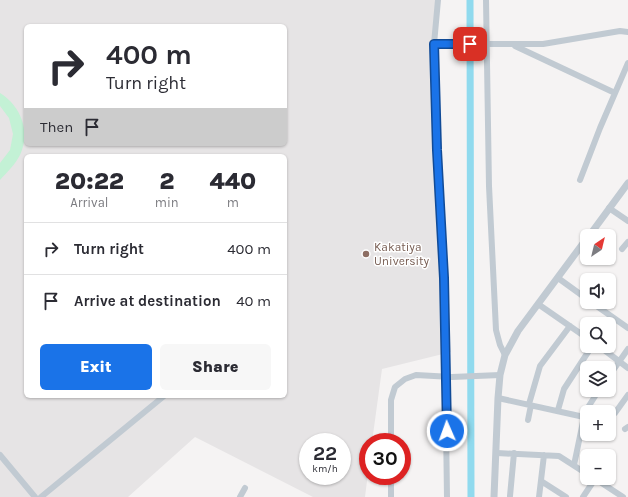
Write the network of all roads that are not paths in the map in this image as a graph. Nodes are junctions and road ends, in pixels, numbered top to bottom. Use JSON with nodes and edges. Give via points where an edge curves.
{"nodes":[{"id":1,"x":438,"y":0,"type":"edge"},
{"id":2,"x":486,"y":0,"type":"edge"},
{"id":3,"x":628,"y":32,"type":"edge"},
{"id":4,"x":434,"y":44,"type":"junction"},
{"id":5,"x":485,"y":44,"type":"junction"},
{"id":6,"x":513,"y":46,"type":"junction"},
{"id":7,"x":628,"y":63,"type":"edge"},
{"id":8,"x":615,"y":93,"type":"junction"},
{"id":9,"x":580,"y":180,"type":"dead end"},
{"id":10,"x":628,"y":183,"type":"edge"},
{"id":11,"x":609,"y":208,"type":"junction"},
{"id":12,"x":628,"y":221,"type":"edge"},
{"id":13,"x":594,"y":229,"type":"edge"},
{"id":14,"x":628,"y":242,"type":"edge"},
{"id":15,"x":580,"y":248,"type":"edge"},
{"id":16,"x":622,"y":249,"type":"dead end"},
{"id":17,"x":558,"y":278,"type":"junction"},
{"id":18,"x":580,"y":294,"type":"edge"},
{"id":19,"x":538,"y":304,"type":"junction"},
{"id":20,"x":601,"y":309,"type":"edge"},
{"id":21,"x":570,"y":326,"type":"junction"},
{"id":22,"x":628,"y":328,"type":"edge"},
{"id":23,"x":580,"y":333,"type":"edge"},
{"id":24,"x":628,"y":349,"type":"edge"},
{"id":25,"x":587,"y":353,"type":"edge"},
{"id":26,"x":608,"y":353,"type":"edge"},
{"id":27,"x":505,"y":355,"type":"junction"},
{"id":28,"x":620,"y":362,"type":"junction"},
{"id":29,"x":616,"y":367,"type":"edge"},
{"id":30,"x":628,"y":368,"type":"edge"},
{"id":31,"x":500,"y":374,"type":"junction"},
{"id":32,"x":448,"y":377,"type":"junction"},
{"id":33,"x":628,"y":395,"type":"edge"},
{"id":34,"x":162,"y":398,"type":"edge"},
{"id":35,"x":498,"y":398,"type":"junction"},
{"id":36,"x":530,"y":404,"type":"junction"},
{"id":37,"x":558,"y":410,"type":"junction"},
{"id":38,"x":616,"y":412,"type":"edge"},
{"id":39,"x":580,"y":413,"type":"edge"},
{"id":40,"x":528,"y":420,"type":"dead end"},
{"id":41,"x":391,"y":433,"type":"edge"},
{"id":42,"x":580,"y":437,"type":"edge"},
{"id":43,"x":497,"y":453,"type":"junction"},
{"id":44,"x":514,"y":453,"type":"junction"},
{"id":45,"x":544,"y":454,"type":"junction"},
{"id":46,"x":0,"y":455,"type":"edge"},
{"id":47,"x":574,"y":465,"type":"junction"},
{"id":48,"x":580,"y":469,"type":"edge"},
{"id":49,"x":541,"y":481,"type":"junction"},
{"id":50,"x":391,"y":485,"type":"edge"},
{"id":51,"x":590,"y":485,"type":"edge"},
{"id":52,"x":604,"y":485,"type":"edge"},
{"id":53,"x":245,"y":488,"type":"dead end"},
{"id":54,"x":510,"y":496,"type":"edge"},
{"id":55,"x":621,"y":496,"type":"edge"},
{"id":56,"x":35,"y":497,"type":"edge"},
{"id":57,"x":41,"y":497,"type":"edge"},
{"id":58,"x":240,"y":497,"type":"edge"},
{"id":59,"x":391,"y":497,"type":"edge"},
{"id":60,"x":447,"y":497,"type":"edge"},
{"id":61,"x":494,"y":497,"type":"edge"},
{"id":62,"x":540,"y":497,"type":"edge"},
{"id":63,"x":566,"y":497,"type":"edge"},
{"id":64,"x":583,"y":497,"type":"edge"}],
"edges":[{"from":1,"to":4,"type":"street"},
{"from":2,"to":5,"type":"street"},
{"from":3,"to":6,"type":"street"},
{"from":4,"to":5,"type":"street"},
{"from":4,"to":32,"type":"street"},
{"from":5,"to":6,"type":"street"},
{"from":5,"to":27,"type":"street","via":[[496,330]]},
{"from":6,"to":8,"type":"street"},
{"from":7,"to":8,"type":"street"},
{"from":8,"to":9,"type":"street"},
{"from":10,"to":11,"type":"street"},
{"from":11,"to":12,"type":"street"},
{"from":11,"to":13,"type":"street"},
{"from":14,"to":16,"type":"street"},
{"from":15,"to":17,"type":"street"},
{"from":17,"to":18,"type":"street"},
{"from":17,"to":19,"type":"street"},
{"from":19,"to":21,"type":"street"},
{"from":19,"to":27,"type":"street","via":[[518,331]]},
{"from":20,"to":22,"type":"street"},
{"from":21,"to":23,"type":"street"},
{"from":21,"to":36,"type":"street","via":[[540,366]]},
{"from":24,"to":28,"type":"street"},
{"from":25,"to":37,"type":"street","via":[[564,389]]},
{"from":26,"to":28,"type":"street"},
{"from":27,"to":31,"type":"street"},
{"from":28,"to":29,"type":"street"},
{"from":28,"to":30,"type":"street"},
{"from":31,"to":32,"type":"street"},
{"from":31,"to":35,"type":"street"},
{"from":32,"to":41,"type":"street","via":[[416,375],[395,387],[391,400]]},
{"from":32,"to":60,"type":"street"},
{"from":33,"to":38,"type":"street"},
{"from":34,"to":57,"type":"street"},
{"from":35,"to":36,"type":"street"},
{"from":35,"to":43,"type":"street"},
{"from":36,"to":37,"type":"street"},
{"from":36,"to":40,"type":"street"},
{"from":37,"to":39,"type":"street"},
{"from":42,"to":47,"type":"street"},
{"from":43,"to":44,"type":"street"},
{"from":43,"to":61,"type":"street"},
{"from":44,"to":45,"type":"street"},
{"from":44,"to":54,"type":"street"},
{"from":45,"to":47,"type":"street","via":[[560,456]]},
{"from":45,"to":49,"type":"street"},
{"from":46,"to":56,"type":"street"},
{"from":47,"to":48,"type":"street"},
{"from":49,"to":62,"type":"street"},
{"from":49,"to":63,"type":"street"},
{"from":50,"to":59,"type":"street"},
{"from":51,"to":64,"type":"street"},
{"from":52,"to":55,"type":"street"},
{"from":53,"to":58,"type":"street"}]}
